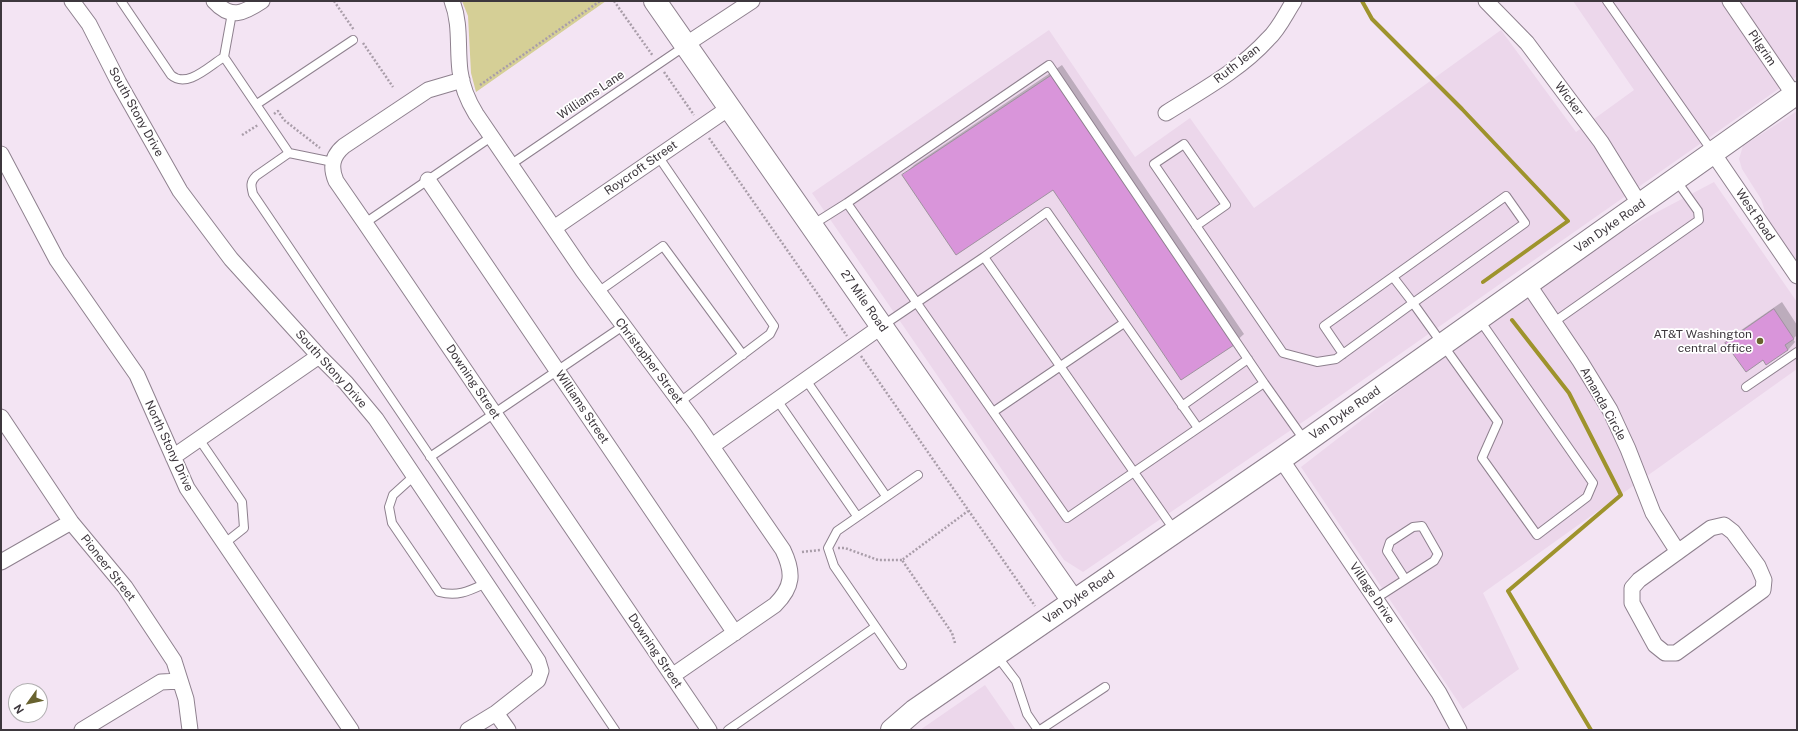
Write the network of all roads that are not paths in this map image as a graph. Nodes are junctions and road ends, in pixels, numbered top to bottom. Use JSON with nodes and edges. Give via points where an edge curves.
{"nodes":[{"id":1,"x":72,"y":1,"type":"edge"},
{"id":2,"x":121,"y":1,"type":"edge"},
{"id":3,"x":214,"y":1,"type":"edge"},
{"id":4,"x":262,"y":1,"type":"edge"},
{"id":5,"x":452,"y":1,"type":"edge"},
{"id":6,"x":654,"y":1,"type":"edge"},
{"id":7,"x":752,"y":1,"type":"edge"},
{"id":8,"x":1294,"y":1,"type":"edge"},
{"id":9,"x":1486,"y":1,"type":"edge"},
{"id":10,"x":1607,"y":1,"type":"edge"},
{"id":11,"x":1730,"y":1,"type":"edge"},
{"id":12,"x":232,"y":13,"type":"junction"},
{"id":13,"x":353,"y":40,"type":"dead end"},
{"id":14,"x":685,"y":45,"type":"junction"},
{"id":15,"x":224,"y":57,"type":"junction"},
{"id":16,"x":462,"y":80,"type":"junction"},
{"id":17,"x":1796,"y":94,"type":"edge"},
{"id":18,"x":257,"y":104,"type":"junction"},
{"id":19,"x":729,"y":108,"type":"junction"},
{"id":20,"x":1166,"y":113,"type":"dead end"},
{"id":21,"x":491,"y":137,"type":"junction"},
{"id":22,"x":1713,"y":153,"type":"junction"},
{"id":23,"x":1,"y":154,"type":"edge"},
{"id":24,"x":289,"y":154,"type":"junction"},
{"id":25,"x":658,"y":156,"type":"junction"},
{"id":26,"x":333,"y":162,"type":"junction"},
{"id":27,"x":510,"y":165,"type":"junction"},
{"id":28,"x":428,"y":180,"type":"junction"},
{"id":29,"x":1676,"y":180,"type":"junction"},
{"id":30,"x":847,"y":203,"type":"junction"},
{"id":31,"x":1640,"y":205,"type":"junction"},
{"id":32,"x":365,"y":224,"type":"junction"},
{"id":33,"x":811,"y":226,"type":"junction"},
{"id":34,"x":1196,"y":226,"type":"junction"},
{"id":35,"x":554,"y":228,"type":"junction"},
{"id":36,"x":984,"y":257,"type":"junction"},
{"id":37,"x":1797,"y":276,"type":"edge"},
{"id":38,"x":1394,"y":277,"type":"junction"},
{"id":39,"x":1528,"y":284,"type":"junction"},
{"id":40,"x":598,"y":292,"type":"junction"},
{"id":41,"x":916,"y":303,"type":"junction"},
{"id":42,"x":1413,"y":303,"type":"junction"},
{"id":43,"x":1479,"y":318,"type":"junction"},
{"id":44,"x":1554,"y":322,"type":"junction"},
{"id":45,"x":1124,"y":323,"type":"junction"},
{"id":46,"x":623,"y":326,"type":"junction"},
{"id":47,"x":882,"y":326,"type":"junction"},
{"id":48,"x":1443,"y":344,"type":"junction"},
{"id":49,"x":1797,"y":352,"type":"edge"},
{"id":50,"x":1343,"y":354,"type":"junction"},
{"id":51,"x":744,"y":355,"type":"junction"},
{"id":52,"x":320,"y":356,"type":"junction"},
{"id":53,"x":1248,"y":359,"type":"junction"},
{"id":54,"x":1060,"y":366,"type":"junction"},
{"id":55,"x":558,"y":371,"type":"junction"},
{"id":56,"x":806,"y":380,"type":"junction"},
{"id":57,"x":1264,"y":383,"type":"junction"},
{"id":58,"x":1746,"y":387,"type":"dead end"},
{"id":59,"x":777,"y":400,"type":"junction"},
{"id":60,"x":680,"y":402,"type":"junction"},
{"id":61,"x":1182,"y":406,"type":"junction"},
{"id":62,"x":993,"y":412,"type":"junction"},
{"id":63,"x":495,"y":413,"type":"junction"},
{"id":64,"x":1,"y":417,"type":"edge"},
{"id":65,"x":1198,"y":428,"type":"junction"},
{"id":66,"x":198,"y":439,"type":"junction"},
{"id":67,"x":1305,"y":442,"type":"junction"},
{"id":68,"x":712,"y":446,"type":"junction"},
{"id":69,"x":173,"y":457,"type":"junction"},
{"id":70,"x":430,"y":457,"type":"junction"},
{"id":71,"x":1281,"y":459,"type":"junction"},
{"id":72,"x":1133,"y":472,"type":"junction"},
{"id":73,"x":918,"y":475,"type":"dead end"},
{"id":74,"x":414,"y":476,"type":"junction"},
{"id":75,"x":886,"y":496,"type":"junction"},
{"id":76,"x":857,"y":516,"type":"junction"},
{"id":77,"x":71,"y":522,"type":"junction"},
{"id":78,"x":1174,"y":531,"type":"junction"},
{"id":79,"x":225,"y":543,"type":"junction"},
{"id":80,"x":1678,"y":552,"type":"junction"},
{"id":81,"x":1,"y":562,"type":"edge"},
{"id":82,"x":1405,"y":579,"type":"junction"},
{"id":83,"x":486,"y":583,"type":"junction"},
{"id":84,"x":1375,"y":599,"type":"junction"},
{"id":85,"x":1073,"y":601,"type":"junction"},
{"id":86,"x":875,"y":627,"type":"junction"},
{"id":87,"x":736,"y":633,"type":"junction"},
{"id":88,"x":995,"y":654,"type":"junction"},
{"id":89,"x":902,"y":665,"type":"dead end"},
{"id":90,"x":672,"y":676,"type":"junction"},
{"id":91,"x":180,"y":681,"type":"junction"},
{"id":92,"x":1105,"y":687,"type":"dead end"},
{"id":93,"x":496,"y":713,"type":"junction"},
{"id":94,"x":486,"y":726,"type":"edge"},
{"id":95,"x":899,"y":728,"type":"edge"},
{"id":96,"x":82,"y":730,"type":"edge"},
{"id":97,"x":190,"y":730,"type":"edge"},
{"id":98,"x":351,"y":730,"type":"edge"},
{"id":99,"x":468,"y":730,"type":"edge"},
{"id":100,"x":508,"y":730,"type":"edge"},
{"id":101,"x":615,"y":730,"type":"edge"},
{"id":102,"x":709,"y":730,"type":"edge"},
{"id":103,"x":728,"y":730,"type":"edge"},
{"id":104,"x":1039,"y":730,"type":"edge"},
{"id":105,"x":1459,"y":730,"type":"edge"}],
"edges":[{"from":1,"to":52,"type":"street","name":"South Stony Drive","via":[[89,24],[180,191],[231,258]]},
{"from":2,"to":15,"type":"lane","via":[[171,75],[177,80],[191,79]]},
{"from":3,"to":12,"type":"street","via":[[225,11]]},
{"from":4,"to":12,"type":"street","via":[[245,11]]},
{"from":5,"to":16,"type":"street","name":"Christopher Street","via":[[458,19]]},
{"from":6,"to":14,"type":"street","name":"27 Mile Road"},
{"from":7,"to":14,"type":"street"},
{"from":8,"to":20,"type":"street","name":"Ruth Jean","via":[[1270,38],[1246,60]]},
{"from":9,"to":31,"type":"street","name":"Wicker","via":[[1527,43],[1601,142]]},
{"from":10,"to":22,"type":"lane"},
{"from":11,"to":17,"type":"street","name":"Pilgrim"},
{"from":12,"to":15,"type":"lane"},
{"from":13,"to":18,"type":"lane"},
{"from":14,"to":19,"type":"street","name":"27 Mile Road"},
{"from":14,"to":27,"type":"lane","name":"Williams Lane"},
{"from":15,"to":18,"type":"lane"},
{"from":16,"to":21,"type":"street","name":"Christopher Street","via":[[470,104]]},
{"from":16,"to":26,"type":"street","via":[[437,86],[417,96],[344,146],[335,155]]},
{"from":17,"to":22,"type":"street","name":"Van Dyke Road"},
{"from":18,"to":24,"type":"lane"},
{"from":19,"to":25,"type":"street","name":"Roycroft Street"},
{"from":19,"to":33,"type":"street","name":"27 Mile Road"},
{"from":21,"to":27,"type":"street","name":"Christopher Street"},
{"from":21,"to":28,"type":"lane"},
{"from":22,"to":29,"type":"street","name":"Van Dyke Road"},
{"from":22,"to":37,"type":"street","name":"West Road"},
{"from":23,"to":69,"type":"street","name":"North Stony Drive","via":[[57,260],[136,375]]},
{"from":24,"to":26,"type":"lane"},
{"from":24,"to":70,"type":"lane","via":[[256,176],[251,187],[253,194]]},
{"from":25,"to":35,"type":"street","name":"Roycroft Street"},
{"from":25,"to":51,"type":"lane","via":[[774,326],[770,334]]},
{"from":26,"to":32,"type":"street","name":"Downing Street","via":[[336,181]]},
{"from":27,"to":35,"type":"street","name":"Christopher Street"},
{"from":28,"to":32,"type":"lane"},
{"from":28,"to":55,"type":"street","name":"Williams Street"},
{"from":29,"to":31,"type":"street","name":"Van Dyke Road"},
{"from":29,"to":44,"type":"lane","via":[[1698,211],[1699,220]]},
{"from":30,"to":33,"type":"lane"},
{"from":30,"to":41,"type":"lane"},
{"from":30,"to":53,"type":"lane","via":[[1049,65]]},
{"from":31,"to":39,"type":"street","name":"Van Dyke Road"},
{"from":32,"to":63,"type":"street","name":"Downing Street"},
{"from":33,"to":47,"type":"street","name":"27 Mile Road"},
{"from":34,"to":34,"type":"lane","via":[[1154,164],[1184,144],[1226,205]]},
{"from":34,"to":50,"type":"lane","via":[[1283,353],[1318,362],[1336,359]]},
{"from":35,"to":40,"type":"street","name":"Christopher Street"},
{"from":36,"to":41,"type":"lane"},
{"from":36,"to":45,"type":"lane","via":[[1047,212]]},
{"from":36,"to":54,"type":"lane"},
{"from":38,"to":42,"type":"lane"},
{"from":38,"to":42,"type":"lane","via":[[1506,196],[1525,223]]},
{"from":38,"to":50,"type":"lane","via":[[1324,326]]},
{"from":39,"to":43,"type":"street","name":"Van Dyke Road"},
{"from":39,"to":44,"type":"street","name":"Amanda Circle"},
{"from":40,"to":46,"type":"street","name":"Christopher Street"},
{"from":40,"to":51,"type":"lane","via":[[663,246]]},
{"from":41,"to":47,"type":"lane"},
{"from":41,"to":62,"type":"lane"},
{"from":42,"to":48,"type":"lane"},
{"from":42,"to":50,"type":"lane"},
{"from":43,"to":48,"type":"street","name":"Van Dyke Road"},
{"from":43,"to":48,"type":"lane","via":[[1593,483],[1587,498],[1538,535],[1482,458],[1498,422]]},
{"from":44,"to":80,"type":"street","name":"Amanda Circle","via":[[1610,410],[1653,513]]},
{"from":45,"to":54,"type":"lane"},
{"from":45,"to":61,"type":"lane"},
{"from":46,"to":55,"type":"lane"},
{"from":46,"to":60,"type":"street","name":"Christopher Street"},
{"from":47,"to":56,"type":"street"},
{"from":47,"to":85,"type":"street","name":"27 Mile Road"},
{"from":48,"to":67,"type":"street","name":"Van Dyke Road"},
{"from":49,"to":58,"type":"lane"},
{"from":51,"to":60,"type":"lane"},
{"from":52,"to":66,"type":"street"},
{"from":52,"to":74,"type":"street","name":"South Stony Drive","via":[[376,419]]},
{"from":53,"to":57,"type":"lane"},
{"from":53,"to":61,"type":"lane"},
{"from":54,"to":62,"type":"lane"},
{"from":54,"to":72,"type":"lane"},
{"from":55,"to":63,"type":"lane"},
{"from":55,"to":87,"type":"street","name":"Williams Street"},
{"from":56,"to":59,"type":"street"},
{"from":56,"to":75,"type":"lane"},
{"from":57,"to":65,"type":"lane"},
{"from":57,"to":67,"type":"lane"},
{"from":59,"to":68,"type":"street"},
{"from":59,"to":76,"type":"lane"},
{"from":60,"to":68,"type":"street","name":"Christopher Street"},
{"from":61,"to":65,"type":"lane"},
{"from":62,"to":72,"type":"lane","via":[[1067,518]]},
{"from":63,"to":70,"type":"lane"},
{"from":63,"to":90,"type":"street","name":"Downing Street"},
{"from":64,"to":77,"type":"street","name":"Pioneer Street"},
{"from":65,"to":72,"type":"lane"},
{"from":66,"to":69,"type":"street"},
{"from":66,"to":79,"type":"lane","via":[[242,502],[244,528]]},
{"from":67,"to":71,"type":"street","name":"Van Dyke Road"},
{"from":68,"to":87,"type":"street","name":"Christopher Street","via":[[783,550],[791,571],[790,581],[782,598]]},
{"from":69,"to":79,"type":"street","name":"North Stony Drive","via":[[187,488]]},
{"from":70,"to":101,"type":"lane"},
{"from":71,"to":78,"type":"street","name":"Van Dyke Road"},
{"from":71,"to":84,"type":"street","name":"Village Drive"},
{"from":72,"to":78,"type":"lane"},
{"from":73,"to":75,"type":"lane"},
{"from":74,"to":83,"type":"street","name":"South Stony Drive"},
{"from":74,"to":83,"type":"lane","via":[[393,495],[390,507],[392,522],[413,554],[439,592],[451,595],[467,592]]},
{"from":75,"to":76,"type":"lane"},
{"from":76,"to":86,"type":"lane","via":[[837,531],[828,549],[834,566]]},
{"from":77,"to":81,"type":"street"},
{"from":77,"to":91,"type":"street","name":"Pioneer Street","via":[[125,587],[174,661]]},
{"from":78,"to":85,"type":"street","name":"Van Dyke Road"},
{"from":79,"to":98,"type":"street","name":"North Stony Drive"},
{"from":80,"to":80,"type":"street","via":[[1632,588],[1632,603],[1655,645],[1665,653],[1676,653],[1763,590],[1764,580],[1758,566],[1733,532],[1724,526],[1711,528]]},
{"from":82,"to":82,"type":"lane","via":[[1434,561],[1438,554],[1422,526],[1413,527],[1390,542],[1387,551]]},
{"from":82,"to":84,"type":"lane"},
{"from":83,"to":93,"type":"street","name":"South Stony Drive","via":[[538,661],[541,671],[538,680]]},
{"from":84,"to":105,"type":"street","name":"Village Drive","via":[[1439,693]]},
{"from":85,"to":88,"type":"street","name":"Van Dyke Road"},
{"from":86,"to":89,"type":"lane"},
{"from":86,"to":103,"type":"lane"},
{"from":87,"to":90,"type":"street","name":"Christopher Street"},
{"from":88,"to":95,"type":"street","name":"Van Dyke Road"},
{"from":88,"to":104,"type":"lane","via":[[1016,681],[1026,714]]},
{"from":90,"to":102,"type":"street","name":"Downing Street"},
{"from":91,"to":96,"type":"street","via":[[161,682]]},
{"from":91,"to":97,"type":"street","name":"Pioneer Street","via":[[186,700]]},
{"from":92,"to":104,"type":"lane"},
{"from":93,"to":94,"type":"street"},
{"from":93,"to":100,"type":"street"},
{"from":94,"to":99,"type":"street"}]}
